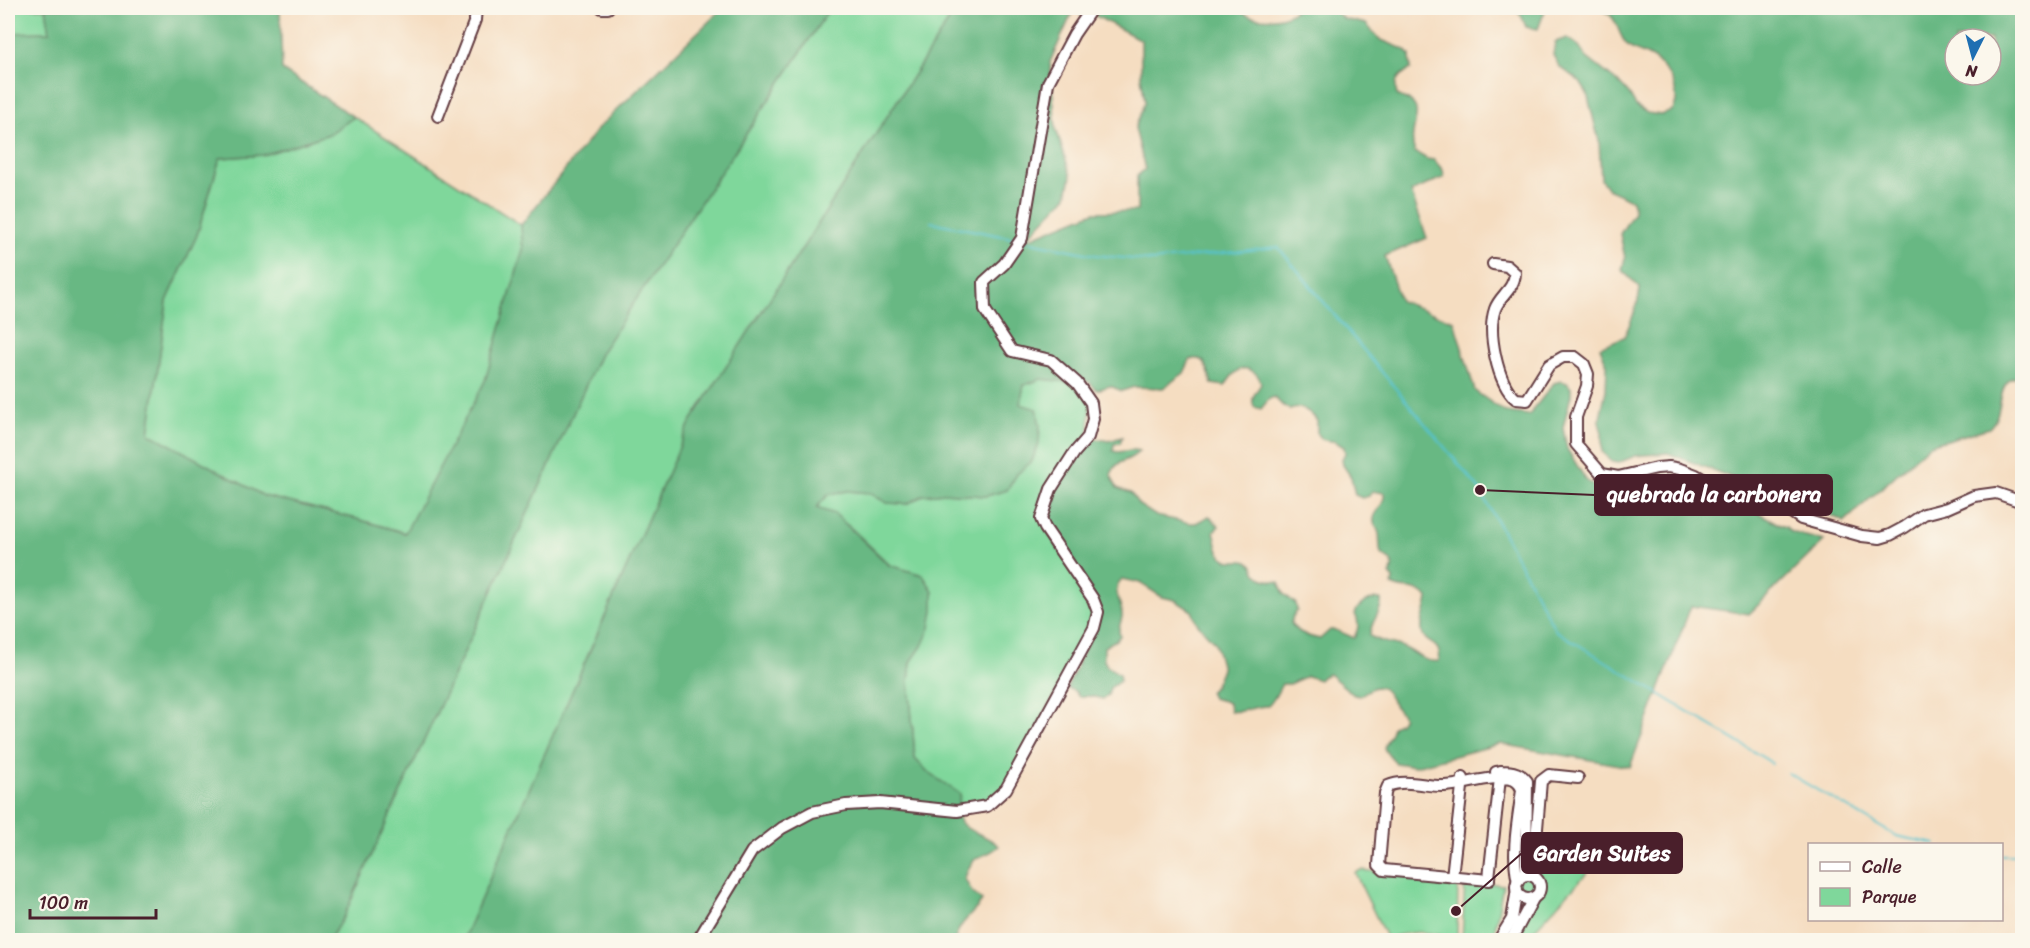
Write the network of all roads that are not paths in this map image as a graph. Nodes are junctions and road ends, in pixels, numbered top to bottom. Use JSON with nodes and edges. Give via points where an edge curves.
{"nodes":[{"id":1,"x":476,"y":8,"type":"edge"},
{"id":2,"x":602,"y":8,"type":"edge"},
{"id":3,"x":608,"y":8,"type":"edge"},
{"id":4,"x":1092,"y":8,"type":"edge"},
{"id":5,"x":438,"y":116,"type":"dead end"},
{"id":6,"x":1494,"y":264,"type":"dead end"},
{"id":7,"x":2022,"y":502,"type":"edge"},
{"id":8,"x":1501,"y":775,"type":"junction"},
{"id":9,"x":1578,"y":778,"type":"dead end"},
{"id":10,"x":1463,"y":780,"type":"junction"},
{"id":11,"x":1452,"y":877,"type":"junction"},
{"id":12,"x":1523,"y":881,"type":"junction"},
{"id":13,"x":1534,"y":897,"type":"junction"},
{"id":14,"x":698,"y":940,"type":"edge"},
{"id":15,"x":1499,"y":940,"type":"edge"},
{"id":16,"x":1511,"y":940,"type":"edge"}],
"edges":[{"from":1,"to":5,"type":"street","via":[[475,20]]},
{"from":2,"to":3,"type":"street"},
{"from":4,"to":14,"type":"street","via":[[1048,83],[1023,238],[1004,264],[984,282],[985,310],[1012,351],[1051,360],[1077,383],[1091,403],[1093,419],[1088,436],[1051,489],[1041,519],[1093,599],[1098,612],[1094,628],[1006,789],[987,806],[957,811],[880,803],[812,812],[752,851]]},
{"from":6,"to":7,"type":"street","via":[[1507,266],[1515,273],[1512,286],[1495,309],[1492,332],[1493,348],[1509,391],[1516,399],[1527,400],[1553,362],[1569,356],[1580,360],[1588,374],[1576,417],[1576,444],[1602,474],[1618,477],[1657,468],[1680,469],[1739,495],[1778,503],[1801,519],[1874,537],[1890,535],[1924,514],[1974,496],[1996,494]]},
{"from":8,"to":10,"type":"street"},
{"from":8,"to":11,"type":"street","via":[[1490,878],[1487,881]]},
{"from":8,"to":12,"type":"street","via":[[1511,771],[1527,781],[1515,866]]},
{"from":9,"to":12,"type":"street","via":[[1549,775],[1541,781]]},
{"from":10,"to":11,"type":"street"},
{"from":10,"to":11,"type":"street","via":[[1440,781],[1435,785],[1400,783],[1388,786],[1385,793],[1379,865],[1384,870]]},
{"from":12,"to":13,"type":"street","via":[[1524,897]]},
{"from":12,"to":13,"type":"street","via":[[1540,884]]},
{"from":12,"to":15,"type":"street","via":[[1512,920]]},
{"from":13,"to":16,"type":"street"}]}
